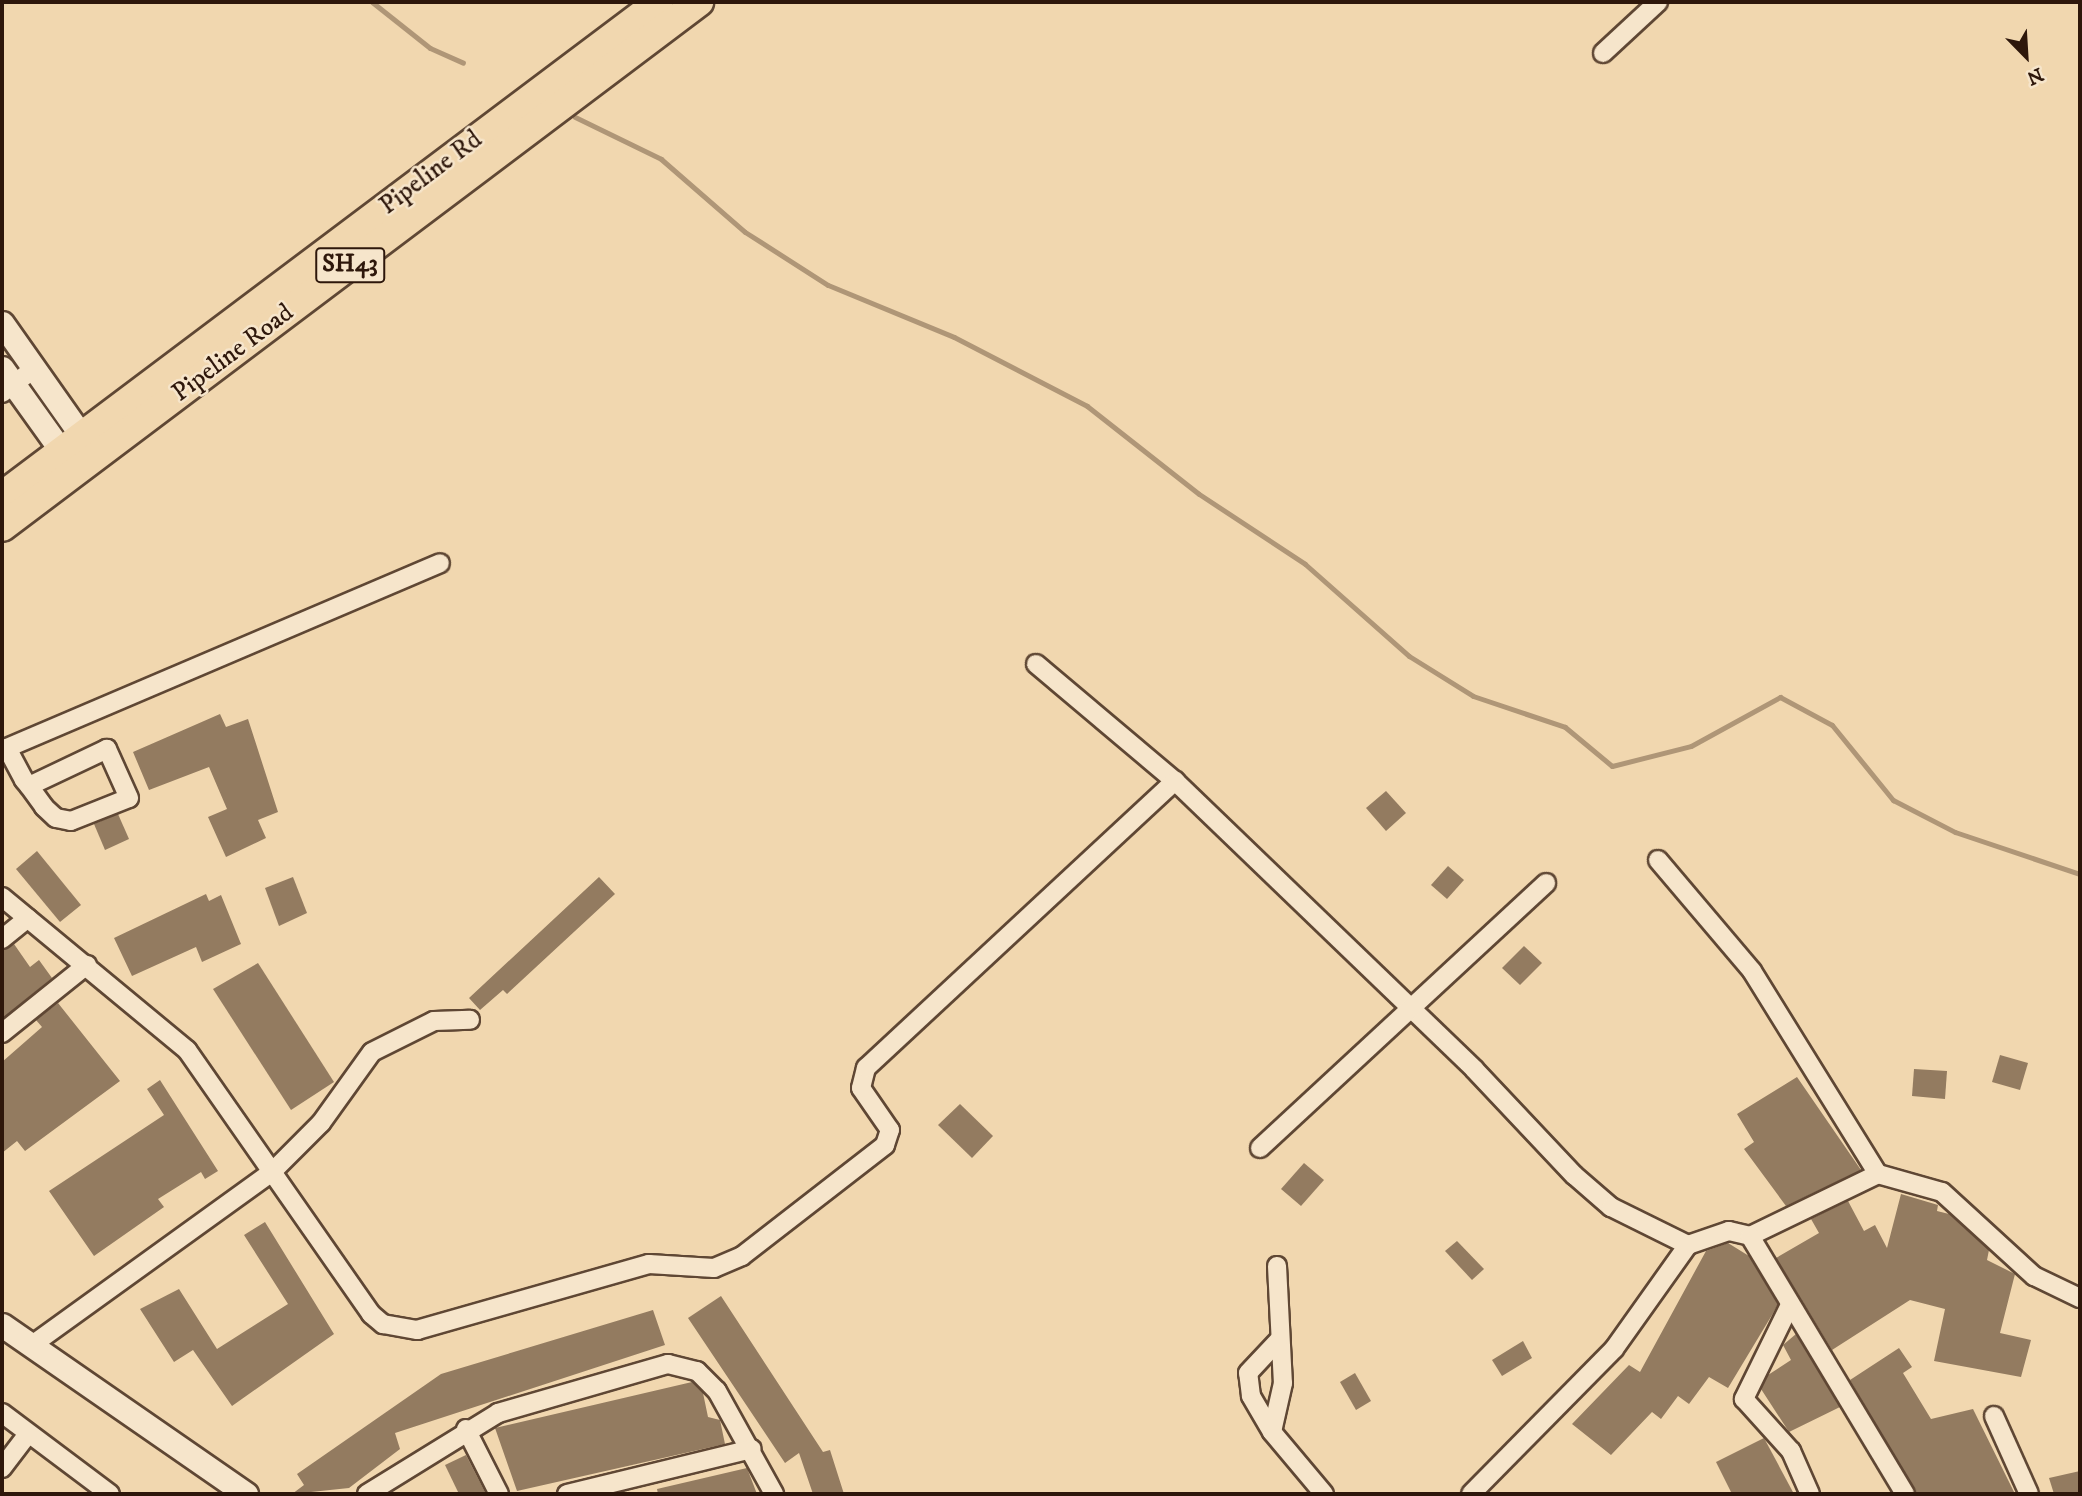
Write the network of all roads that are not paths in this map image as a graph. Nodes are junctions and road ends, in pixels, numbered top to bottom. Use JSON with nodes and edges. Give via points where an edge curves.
{"nodes":[{"id":1,"x":659,"y":2,"type":"edge"},
{"id":2,"x":699,"y":2,"type":"edge"},
{"id":3,"x":1658,"y":2,"type":"edge"},
{"id":4,"x":1603,"y":53,"type":"dead end"},
{"id":5,"x":2,"y":323,"type":"edge"},
{"id":6,"x":32,"y":363,"type":"junction"},
{"id":7,"x":5,"y":380,"type":"edge"},
{"id":8,"x":79,"y":454,"type":"junction"},
{"id":9,"x":2,"y":496,"type":"edge"},
{"id":10,"x":2,"y":527,"type":"edge"},
{"id":11,"x":440,"y":563,"type":"dead end"},
{"id":12,"x":1036,"y":664,"type":"dead end"},
{"id":13,"x":4,"y":749,"type":"edge"},
{"id":14,"x":1175,"y":781,"type":"junction"},
{"id":15,"x":29,"y":786,"type":"junction"},
{"id":16,"x":1658,"y":860,"type":"dead end"},
{"id":17,"x":1546,"y":883,"type":"dead end"},
{"id":18,"x":2,"y":897,"type":"edge"},
{"id":19,"x":28,"y":918,"type":"junction"},
{"id":20,"x":2,"y":939,"type":"edge"},
{"id":21,"x":87,"y":965,"type":"junction"},
{"id":22,"x":1410,"y":1007,"type":"junction"},
{"id":23,"x":470,"y":1020,"type":"dead end"},
{"id":24,"x":2,"y":1033,"type":"edge"},
{"id":25,"x":1260,"y":1148,"type":"dead end"},
{"id":26,"x":272,"y":1172,"type":"junction"},
{"id":27,"x":1878,"y":1174,"type":"junction"},
{"id":28,"x":1750,"y":1236,"type":"junction"},
{"id":29,"x":1688,"y":1245,"type":"junction"},
{"id":30,"x":1276,"y":1266,"type":"dead end"},
{"id":31,"x":2080,"y":1298,"type":"edge"},
{"id":32,"x":1790,"y":1305,"type":"junction"},
{"id":33,"x":2,"y":1325,"type":"edge"},
{"id":34,"x":1278,"y":1341,"type":"junction"},
{"id":35,"x":32,"y":1345,"type":"junction"},
{"id":36,"x":2,"y":1413,"type":"edge"},
{"id":37,"x":1994,"y":1416,"type":"dead end"},
{"id":38,"x":466,"y":1429,"type":"junction"},
{"id":39,"x":1272,"y":1432,"type":"junction"},
{"id":40,"x":28,"y":1434,"type":"junction"},
{"id":41,"x":752,"y":1449,"type":"junction"},
{"id":42,"x":2,"y":1468,"type":"edge"},
{"id":43,"x":387,"y":1476,"type":"junction"},
{"id":44,"x":110,"y":1494,"type":"edge"},
{"id":45,"x":246,"y":1494,"type":"edge"},
{"id":46,"x":367,"y":1494,"type":"edge"},
{"id":47,"x":395,"y":1494,"type":"edge"},
{"id":48,"x":499,"y":1494,"type":"edge"},
{"id":49,"x":567,"y":1494,"type":"edge"},
{"id":50,"x":774,"y":1494,"type":"edge"},
{"id":51,"x":1324,"y":1494,"type":"edge"},
{"id":52,"x":1471,"y":1494,"type":"edge"},
{"id":53,"x":1810,"y":1494,"type":"edge"},
{"id":54,"x":1905,"y":1494,"type":"edge"},
{"id":55,"x":2029,"y":1494,"type":"edge"}],
"edges":[{"from":1,"to":8,"type":"main road","name":"Pipeline Rd","number":"SH43"},
{"from":2,"to":8,"type":"main road","name":"Pipeline Road","number":"SH43"},
{"from":3,"to":4,"type":"street"},
{"from":5,"to":6,"type":"street"},
{"from":6,"to":7,"type":"street"},
{"from":6,"to":8,"type":"street"},
{"from":7,"to":8,"type":"street"},
{"from":8,"to":9,"type":"main road","name":"Pipeline Rd","number":"SH43"},
{"from":8,"to":10,"type":"main road","name":"Pipeline Road","number":"SH43"},
{"from":11,"to":13,"type":"street"},
{"from":12,"to":14,"type":"street"},
{"from":13,"to":15,"type":"street"},
{"from":14,"to":22,"type":"street"},
{"from":14,"to":26,"type":"street","via":[[866,1068],[861,1088],[890,1130],[885,1145],[729,1264],[692,1269],[649,1264],[429,1327],[397,1330],[372,1314]]},
{"from":15,"to":15,"type":"street","via":[[64,820],[129,798],[107,748]]},
{"from":16,"to":27,"type":"street","via":[[1752,971]]},
{"from":17,"to":22,"type":"street"},
{"from":18,"to":19,"type":"street"},
{"from":19,"to":20,"type":"street"},
{"from":19,"to":21,"type":"street"},
{"from":21,"to":24,"type":"street"},
{"from":21,"to":26,"type":"street","via":[[187,1050]]},
{"from":22,"to":25,"type":"street"},
{"from":22,"to":29,"type":"street","via":[[1611,1207]]},
{"from":23,"to":26,"type":"street","via":[[434,1021],[372,1052],[321,1124]]},
{"from":26,"to":35,"type":"street"},
{"from":27,"to":28,"type":"street"},
{"from":27,"to":31,"type":"street","via":[[1942,1192],[2034,1276]]},
{"from":28,"to":29,"type":"street","via":[[1709,1234]]},
{"from":28,"to":32,"type":"street"},
{"from":29,"to":52,"type":"street","via":[[1614,1349]]},
{"from":30,"to":34,"type":"street"},
{"from":32,"to":53,"type":"street","via":[[1744,1399],[1791,1451]]},
{"from":32,"to":54,"type":"street"},
{"from":33,"to":35,"type":"street"},
{"from":34,"to":39,"type":"street","via":[[1283,1383]]},
{"from":34,"to":39,"type":"street","via":[[1248,1373],[1251,1396]]},
{"from":35,"to":45,"type":"street"},
{"from":36,"to":40,"type":"street"},
{"from":37,"to":55,"type":"street"},
{"from":38,"to":41,"type":"street","via":[[570,1387],[684,1365],[717,1391]]},
{"from":38,"to":43,"type":"street"},
{"from":38,"to":48,"type":"street"},
{"from":39,"to":51,"type":"street"},
{"from":40,"to":42,"type":"street"},
{"from":40,"to":44,"type":"street"},
{"from":41,"to":49,"type":"street"},
{"from":41,"to":50,"type":"street"},
{"from":43,"to":46,"type":"street"},
{"from":43,"to":47,"type":"street"}]}
